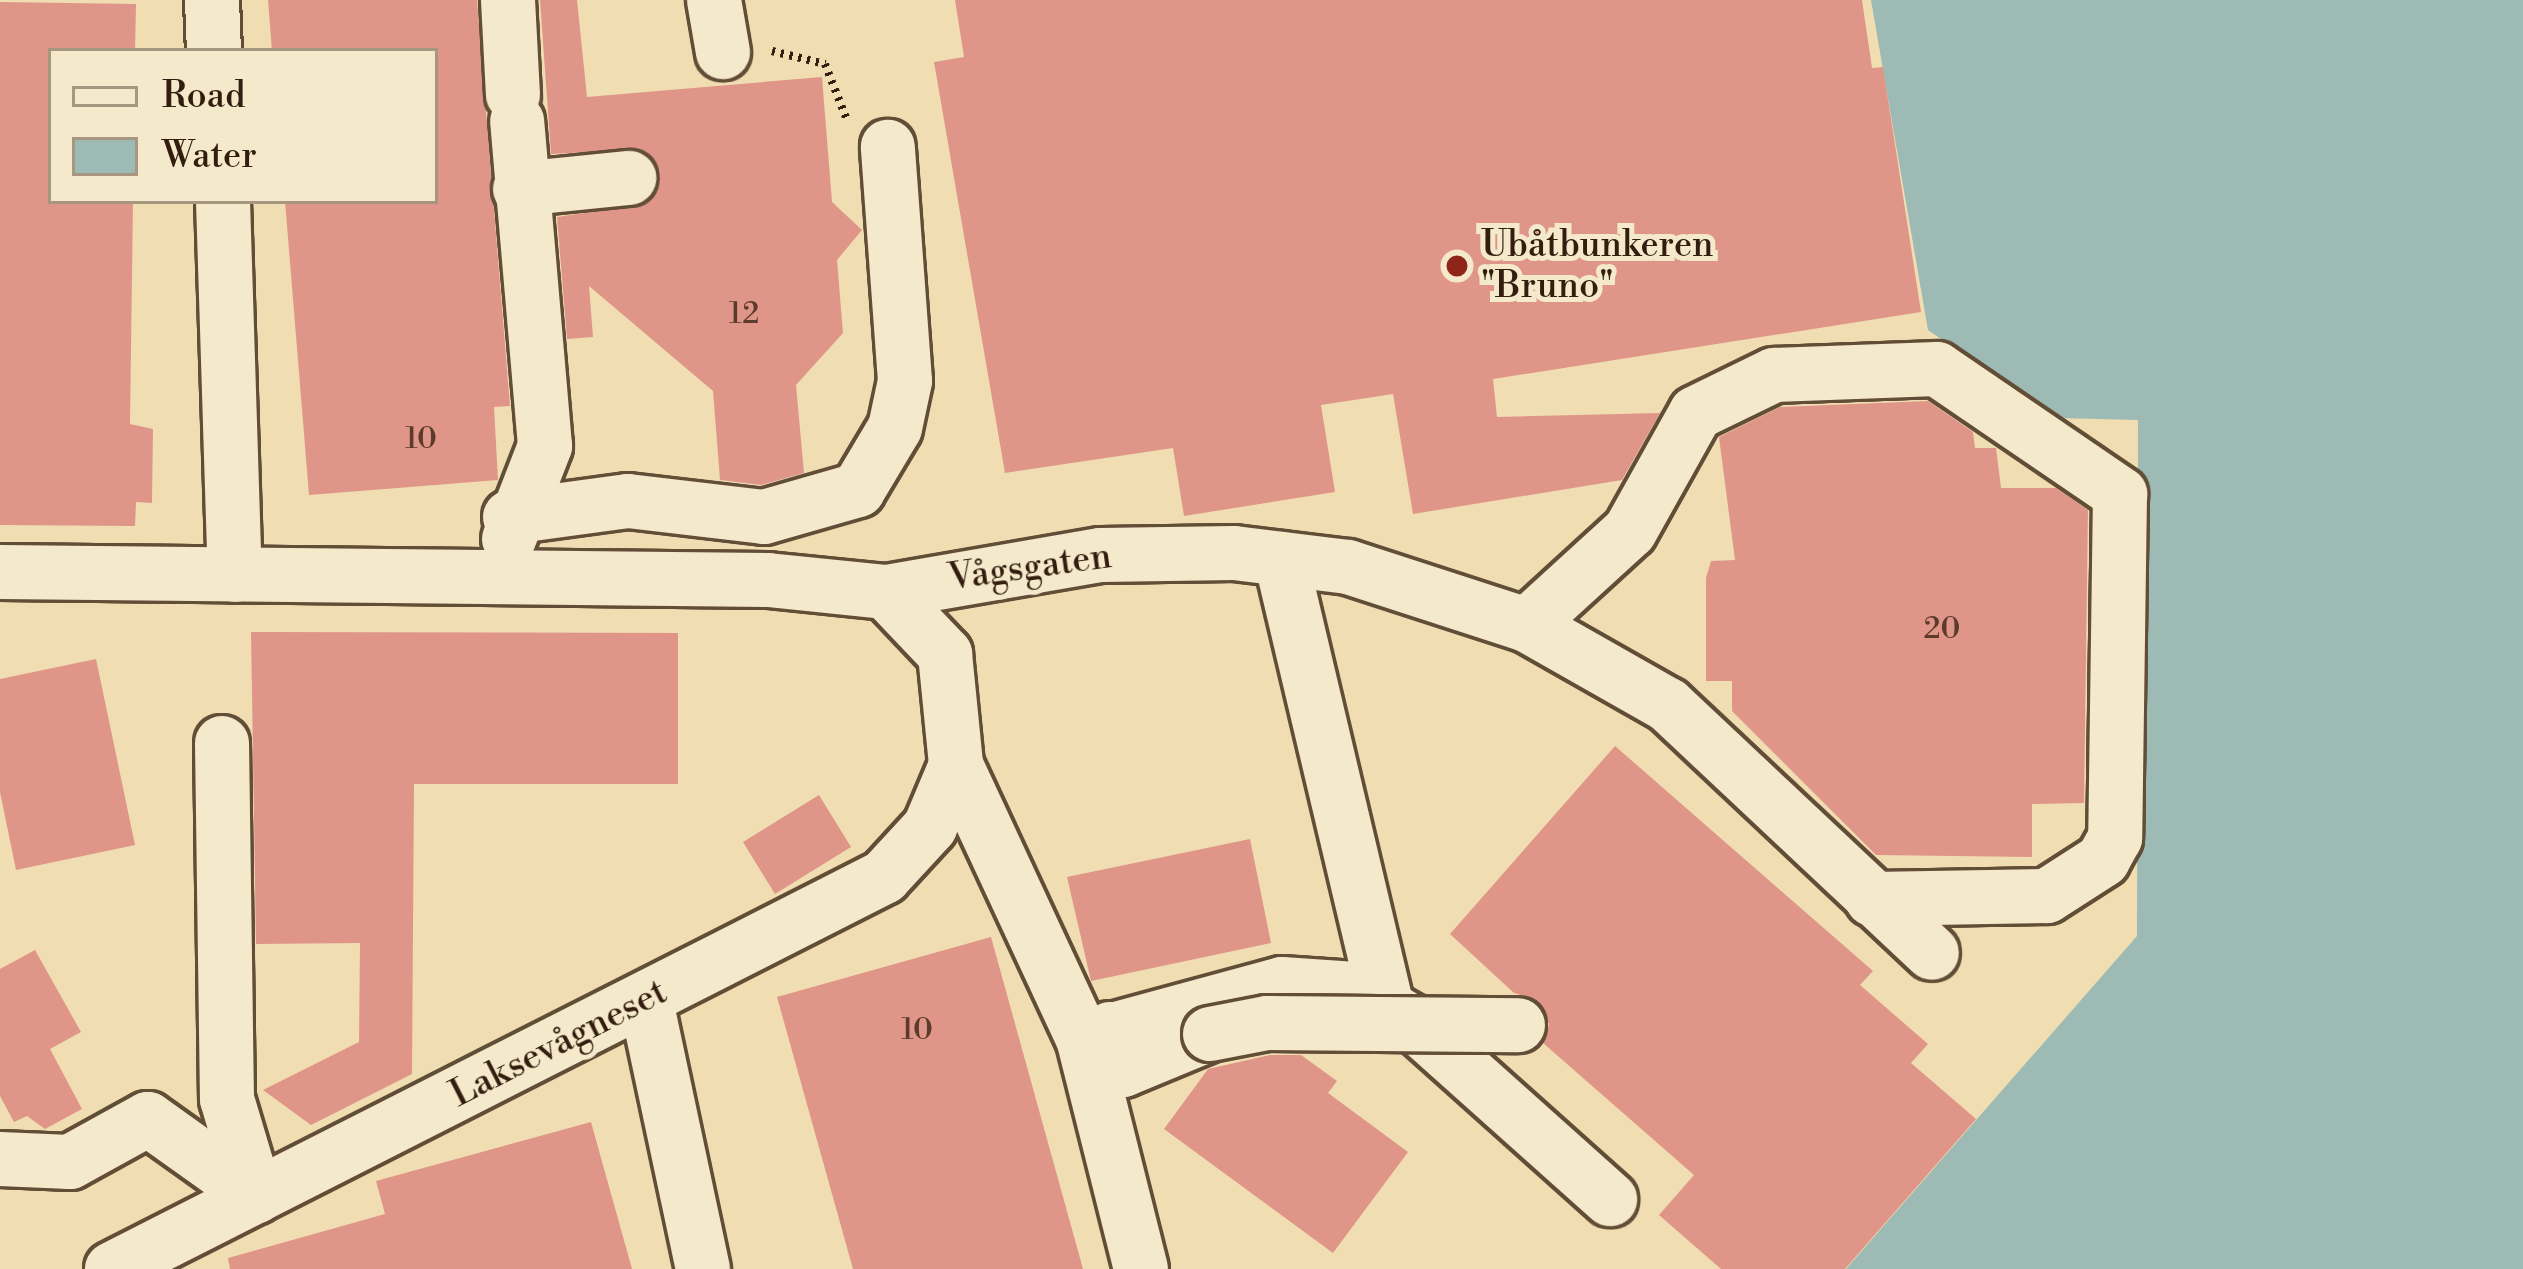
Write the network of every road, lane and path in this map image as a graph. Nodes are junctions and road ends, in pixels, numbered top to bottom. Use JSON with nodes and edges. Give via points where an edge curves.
{"nodes":[{"id":1,"x":212,"y":0,"type":"edge"},
{"id":2,"x":508,"y":0,"type":"edge"},
{"id":3,"x":718,"y":26,"type":"edge"},
{"id":4,"x":214,"y":48,"type":"edge"},
{"id":5,"x":888,"y":147,"type":"joint"},
{"id":6,"x":629,"y":178,"type":"dead end"},
{"id":7,"x":520,"y":189,"type":"junction"},
{"id":8,"x":223,"y":204,"type":"edge"},
{"id":9,"x":510,"y":518,"type":"junction"},
{"id":10,"x":1281,"y":559,"type":"junction"},
{"id":11,"x":0,"y":572,"type":"edge"},
{"id":12,"x":235,"y":575,"type":"junction"},
{"id":13,"x":508,"y":578,"type":"junction"},
{"id":14,"x":886,"y":592,"type":"junction"},
{"id":15,"x":1527,"y":625,"type":"junction"},
{"id":16,"x":222,"y":743,"type":"dead end"},
{"id":17,"x":956,"y":765,"type":"junction"},
{"id":18,"x":1872,"y":899,"type":"junction"},
{"id":19,"x":1932,"y":952,"type":"dead end"},
{"id":20,"x":646,"y":1001,"type":"junction"},
{"id":21,"x":1386,"y":1003,"type":"junction"},
{"id":22,"x":1518,"y":1024,"type":"dead end"},
{"id":23,"x":1097,"y":1034,"type":"junction"},
{"id":24,"x":0,"y":1159,"type":"edge"},
{"id":25,"x":256,"y":1196,"type":"junction"},
{"id":26,"x":1610,"y":1199,"type":"dead end"},
{"id":27,"x":112,"y":1269,"type":"edge"},
{"id":28,"x":703,"y":1269,"type":"edge"},
{"id":29,"x":1141,"y":1269,"type":"edge"}],
"edges":[{"from":1,"to":4,"type":"street"},
{"from":2,"to":7,"type":"street"},
{"from":3,"to":5,"type":"path","via":[[824,64],[853,151]]},
{"from":5,"to":9,"type":"street","via":[[905,381],[895,428],[858,490],[764,517],[628,501]]},
{"from":6,"to":7,"type":"street"},
{"from":7,"to":9,"type":"street","via":[[544,446]]},
{"from":8,"to":12,"type":"street"},
{"from":9,"to":13,"type":"street"},
{"from":10,"to":14,"type":"street","name":"Vågsgaten","via":[[1101,555]]},
{"from":10,"to":15,"type":"street","name":"Vågsgaten","via":[[1348,567]]},
{"from":10,"to":21,"type":"street"},
{"from":11,"to":12,"type":"street","name":"Vågsgaten"},
{"from":12,"to":13,"type":"street","name":"Vågsgaten"},
{"from":13,"to":14,"type":"street","name":"Vågsgaten"},
{"from":14,"to":17,"type":"street","name":"Laksevågneset","via":[[945,654]]},
{"from":15,"to":18,"type":"street","name":"Vågsgaten","via":[[1668,705]]},
{"from":15,"to":18,"type":"street","via":[[1630,531],[1696,413],[1774,375],[1937,369],[2120,494],[2115,838],[2103,860],[2047,896]]},
{"from":16,"to":25,"type":"street","via":[[227,1099]]},
{"from":17,"to":20,"type":"street","name":"Laksevågneset","via":[[930,827],[884,878]]},
{"from":17,"to":23,"type":"street","name":"Laksevågneset"},
{"from":18,"to":19,"type":"street","name":"Vågsgaten"},
{"from":20,"to":25,"type":"street","name":"Laksevågneset"},
{"from":20,"to":28,"type":"street"},
{"from":21,"to":23,"type":"street","via":[[1282,984]]},
{"from":21,"to":26,"type":"street"},
{"from":22,"to":23,"type":"street","bridge":true,"via":[[1267,1023],[1210,1034],[1123,1070]]},
{"from":23,"to":29,"type":"street","name":"Laksevågneset"},
{"from":24,"to":25,"type":"street","via":[[70,1162],[148,1119]]},
{"from":25,"to":27,"type":"street","name":"Laksevågneset"}]}
